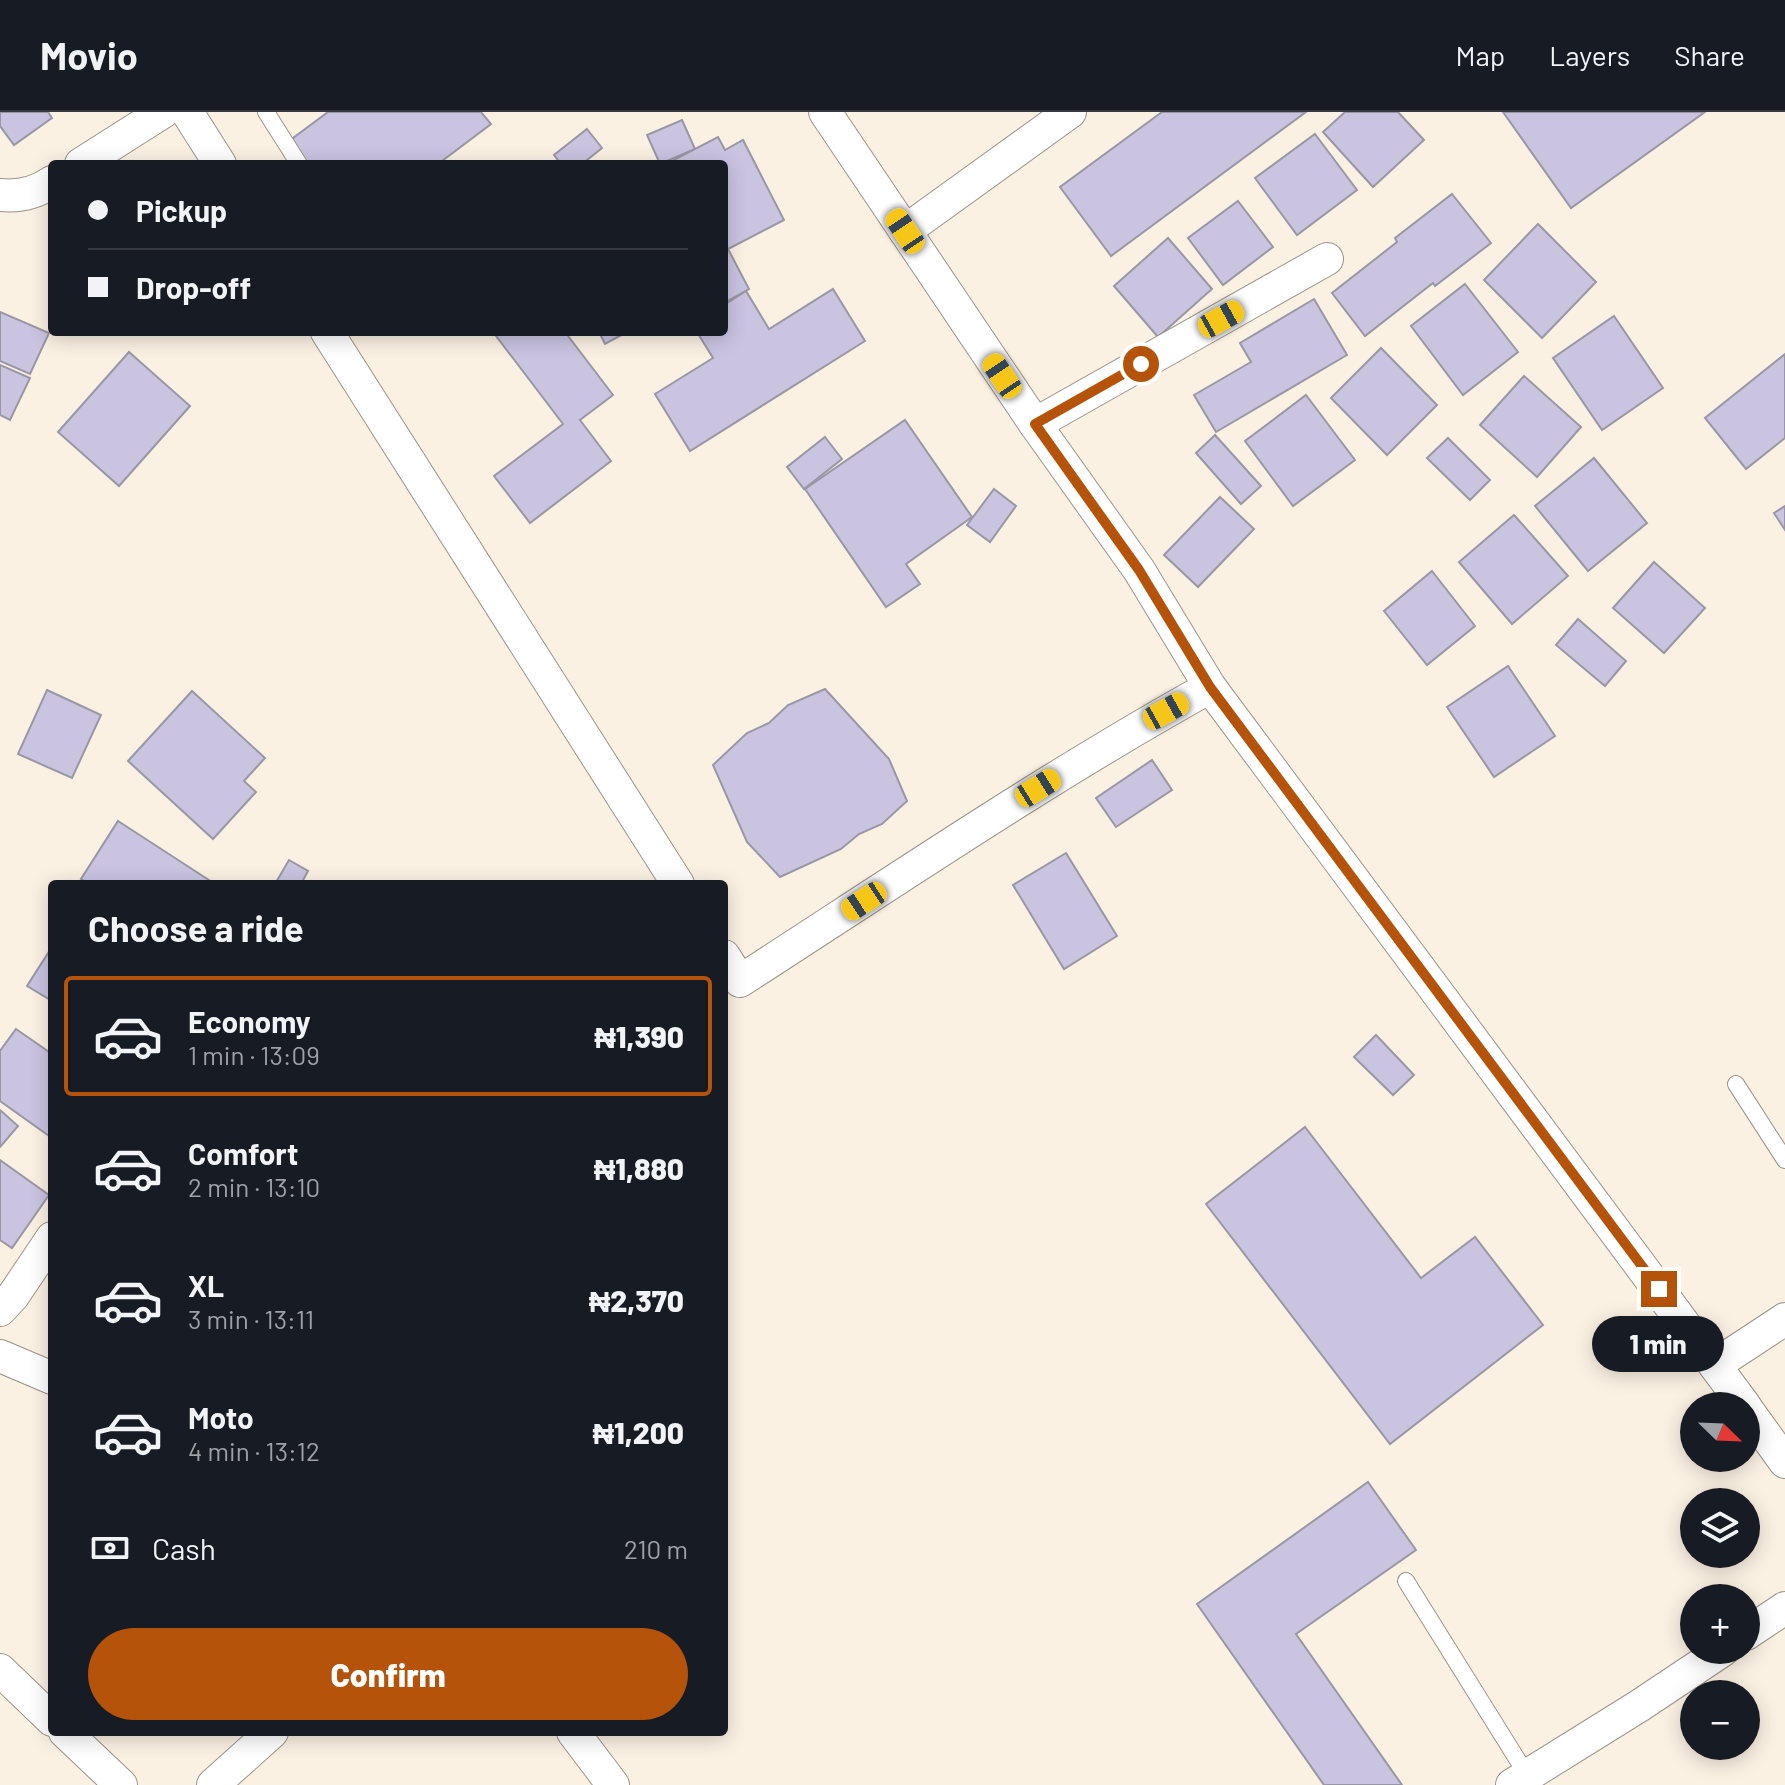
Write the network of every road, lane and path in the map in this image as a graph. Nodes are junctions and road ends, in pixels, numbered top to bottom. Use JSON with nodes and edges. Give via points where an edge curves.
{"nodes":[{"id":1,"x":163,"y":112,"type":"edge"},
{"id":2,"x":187,"y":112,"type":"edge"},
{"id":3,"x":266,"y":112,"type":"edge"},
{"id":4,"x":825,"y":112,"type":"edge"},
{"id":5,"x":1070,"y":112,"type":"edge"},
{"id":6,"x":87,"y":160,"type":"edge"},
{"id":7,"x":217,"y":160,"type":"edge"},
{"id":8,"x":296,"y":160,"type":"edge"},
{"id":9,"x":48,"y":185,"type":"edge"},
{"id":10,"x":0,"y":195,"type":"edge"},
{"id":11,"x":905,"y":231,"type":"junction"},
{"id":12,"x":1327,"y":259,"type":"dead end"},
{"id":13,"x":330,"y":336,"type":"edge"},
{"id":14,"x":1035,"y":424,"type":"junction"},
{"id":15,"x":1210,"y":687,"type":"junction"},
{"id":16,"x":675,"y":880,"type":"edge"},
{"id":17,"x":728,"y":962,"type":"edge"},
{"id":18,"x":1736,"y":1084,"type":"dead end"},
{"id":19,"x":1785,"y":1160,"type":"edge"},
{"id":20,"x":48,"y":1244,"type":"edge"},
{"id":21,"x":0,"y":1310,"type":"edge"},
{"id":22,"x":1785,"y":1319,"type":"edge"},
{"id":23,"x":0,"y":1356,"type":"edge"},
{"id":24,"x":1715,"y":1365,"type":"junction"},
{"id":25,"x":48,"y":1376,"type":"edge"},
{"id":26,"x":1734,"y":1392,"type":"edge"},
{"id":27,"x":1760,"y":1428,"type":"edge"},
{"id":28,"x":1785,"y":1462,"type":"edge"},
{"id":29,"x":1406,"y":1581,"type":"dead end"},
{"id":30,"x":1785,"y":1608,"type":"edge"},
{"id":31,"x":1760,"y":1625,"type":"edge"},
{"id":32,"x":1701,"y":1664,"type":"edge"},
{"id":33,"x":0,"y":1670,"type":"edge"},
{"id":34,"x":48,"y":1716,"type":"edge"},
{"id":35,"x":69,"y":1736,"type":"edge"},
{"id":36,"x":268,"y":1736,"type":"edge"},
{"id":37,"x":576,"y":1736,"type":"edge"},
{"id":38,"x":1520,"y":1780,"type":"edge"},
{"id":39,"x":121,"y":1785,"type":"edge"},
{"id":40,"x":213,"y":1785,"type":"edge"},
{"id":41,"x":613,"y":1785,"type":"edge"}],
"edges":[{"from":1,"to":6,"type":"street"},
{"from":2,"to":7,"type":"street"},
{"from":3,"to":8,"type":"lane"},
{"from":4,"to":11,"type":"street"},
{"from":5,"to":11,"type":"street"},
{"from":9,"to":10,"type":"street","via":[[16,197]]},
{"from":11,"to":14,"type":"street"},
{"from":12,"to":14,"type":"street"},
{"from":13,"to":16,"type":"street"},
{"from":14,"to":15,"type":"street","via":[[1139,570]]},
{"from":15,"to":17,"type":"street","via":[[1038,788],[740,981]]},
{"from":15,"to":24,"type":"street"},
{"from":18,"to":19,"type":"lane"},
{"from":20,"to":21,"type":"street"},
{"from":22,"to":24,"type":"street"},
{"from":23,"to":25,"type":"street"},
{"from":24,"to":26,"type":"street"},
{"from":27,"to":28,"type":"street"},
{"from":29,"to":38,"type":"lane"},
{"from":30,"to":31,"type":"street"},
{"from":32,"to":38,"type":"street"},
{"from":33,"to":34,"type":"street"},
{"from":35,"to":39,"type":"street"},
{"from":36,"to":40,"type":"street"},
{"from":37,"to":41,"type":"street"}]}
